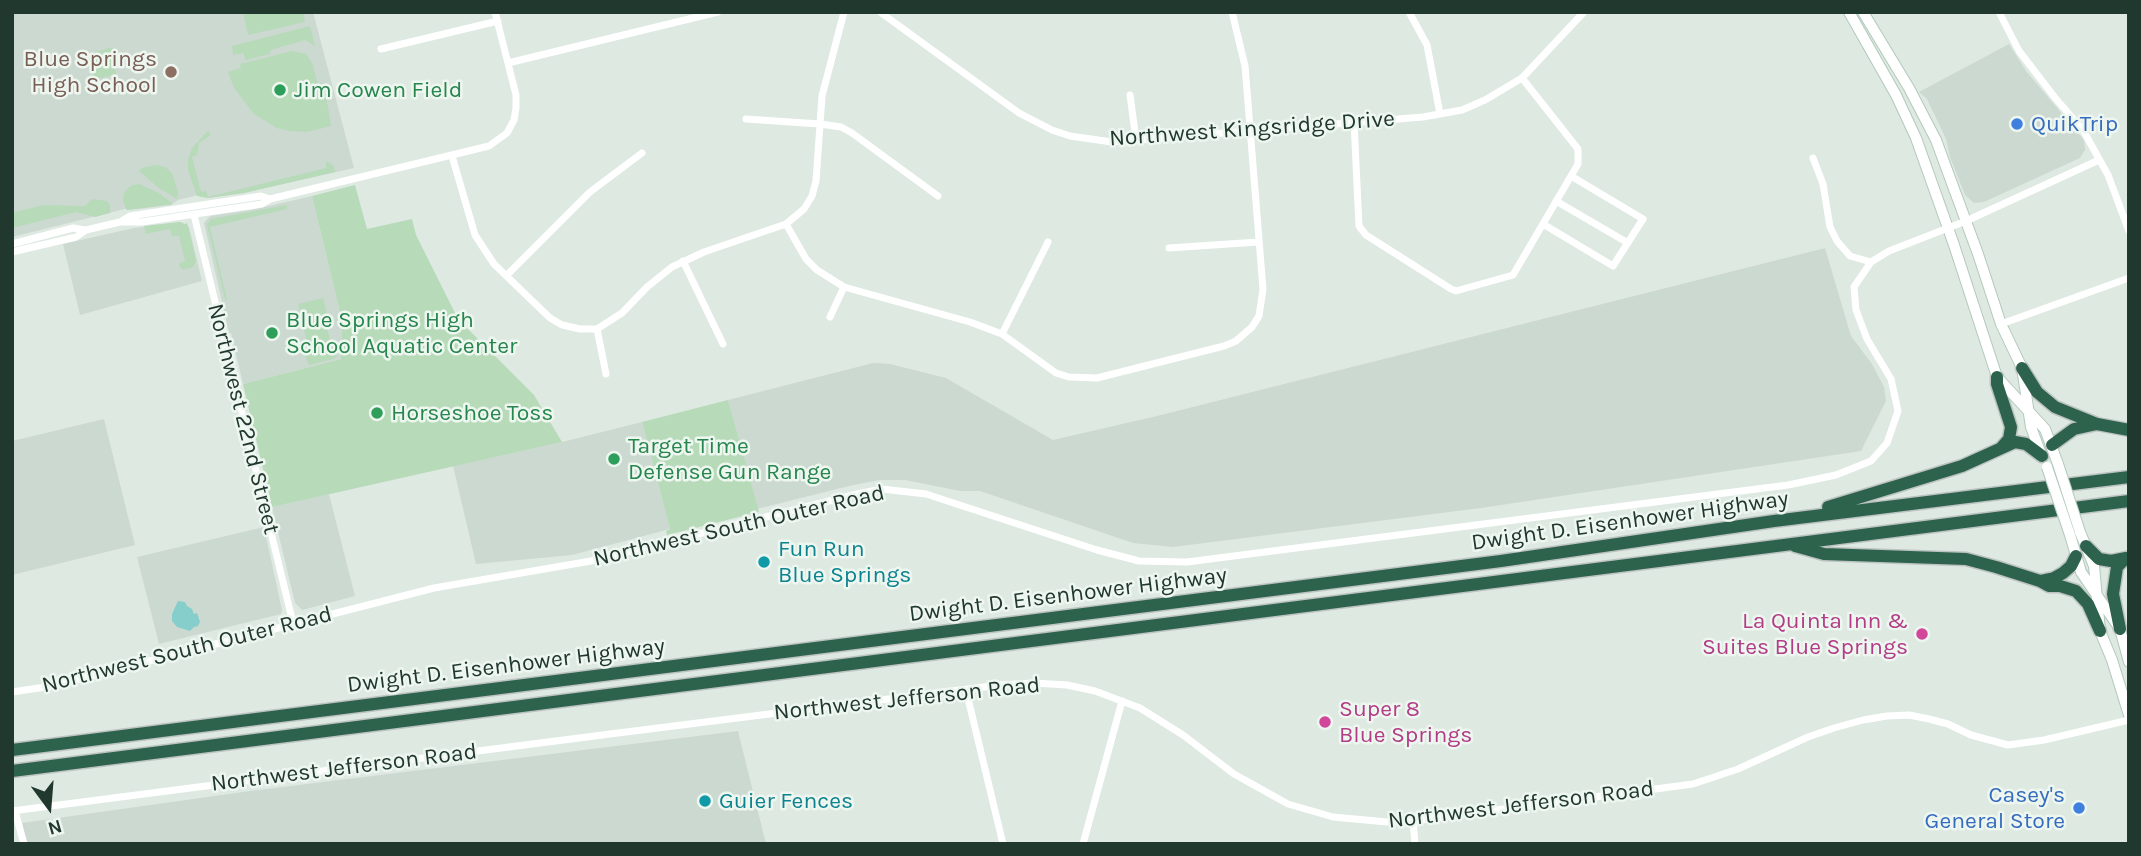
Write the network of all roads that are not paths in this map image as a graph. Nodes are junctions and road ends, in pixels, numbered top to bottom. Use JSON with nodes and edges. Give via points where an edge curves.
{"nodes":[{"id":1,"x":718,"y":12,"type":"edge"},
{"id":2,"x":844,"y":12,"type":"edge"},
{"id":3,"x":880,"y":12,"type":"edge"},
{"id":4,"x":1232,"y":12,"type":"edge"},
{"id":5,"x":1584,"y":12,"type":"edge"},
{"id":6,"x":1849,"y":12,"type":"edge"},
{"id":7,"x":1863,"y":12,"type":"edge"},
{"id":8,"x":1999,"y":12,"type":"edge"},
{"id":9,"x":1410,"y":13,"type":"edge"},
{"id":10,"x":496,"y":17,"type":"edge"},
{"id":11,"x":382,"y":49,"type":"dead end"},
{"id":12,"x":508,"y":63,"type":"junction"},
{"id":13,"x":1522,"y":78,"type":"junction"},
{"id":14,"x":1130,"y":95,"type":"dead end"},
{"id":15,"x":1440,"y":114,"type":"junction"},
{"id":16,"x":746,"y":119,"type":"dead end"},
{"id":17,"x":1354,"y":122,"type":"junction"},
{"id":18,"x":820,"y":124,"type":"junction"},
{"id":19,"x":1249,"y":131,"type":"junction"},
{"id":20,"x":1136,"y":140,"type":"junction"},
{"id":21,"x":642,"y":153,"type":"dead end"},
{"id":22,"x":452,"y":156,"type":"junction"},
{"id":23,"x":1813,"y":158,"type":"dead end"},
{"id":24,"x":2099,"y":160,"type":"junction"},
{"id":25,"x":1571,"y":176,"type":"junction"},
{"id":26,"x":939,"y":196,"type":"dead end"},
{"id":27,"x":270,"y":199,"type":"junction"},
{"id":28,"x":1556,"y":201,"type":"junction"},
{"id":29,"x":194,"y":215,"type":"junction"},
{"id":30,"x":1966,"y":221,"type":"junction"},
{"id":31,"x":120,"y":222,"type":"junction"},
{"id":32,"x":786,"y":224,"type":"junction"},
{"id":33,"x":1543,"y":225,"type":"junction"},
{"id":34,"x":1948,"y":229,"type":"junction"},
{"id":35,"x":86,"y":230,"type":"junction"},
{"id":36,"x":2129,"y":232,"type":"edge"},
{"id":37,"x":1048,"y":242,"type":"dead end"},
{"id":38,"x":1258,"y":242,"type":"junction"},
{"id":39,"x":1628,"y":243,"type":"junction"},
{"id":40,"x":12,"y":244,"type":"edge"},
{"id":41,"x":1169,"y":248,"type":"dead end"},
{"id":42,"x":12,"y":252,"type":"edge"},
{"id":43,"x":683,"y":261,"type":"junction"},
{"id":44,"x":1871,"y":262,"type":"junction"},
{"id":45,"x":507,"y":275,"type":"junction"},
{"id":46,"x":2129,"y":278,"type":"edge"},
{"id":47,"x":844,"y":287,"type":"junction"},
{"id":48,"x":831,"y":317,"type":"dead end"},
{"id":49,"x":2001,"y":324,"type":"junction"},
{"id":50,"x":597,"y":329,"type":"junction"},
{"id":51,"x":1002,"y":334,"type":"junction"},
{"id":52,"x":723,"y":344,"type":"dead end"},
{"id":53,"x":2022,"y":368,"type":"junction"},
{"id":54,"x":606,"y":374,"type":"dead end"},
{"id":55,"x":1997,"y":377,"type":"junction"},
{"id":56,"x":2029,"y":411,"type":"junction"},
{"id":57,"x":2097,"y":424,"type":"junction"},
{"id":58,"x":2129,"y":429,"type":"edge"},
{"id":59,"x":2052,"y":445,"type":"junction"},
{"id":60,"x":2002,"y":447,"type":"junction"},
{"id":61,"x":2044,"y":462,"type":"junction"},
{"id":62,"x":2129,"y":477,"type":"edge"},
{"id":63,"x":2129,"y":501,"type":"edge"},
{"id":64,"x":1774,"y":521,"type":"junction"},
{"id":65,"x":2075,"y":533,"type":"junction"},
{"id":66,"x":1788,"y":544,"type":"junction"},
{"id":67,"x":2086,"y":546,"type":"junction"},
{"id":68,"x":2076,"y":556,"type":"junction"},
{"id":69,"x":2127,"y":558,"type":"edge"},
{"id":70,"x":2040,"y":581,"type":"junction"},
{"id":71,"x":2096,"y":594,"type":"junction"},
{"id":72,"x":293,"y":622,"type":"junction"},
{"id":73,"x":2120,"y":629,"type":"junction"},
{"id":74,"x":2100,"y":631,"type":"junction"},
{"id":75,"x":2129,"y":662,"type":"edge"},
{"id":76,"x":966,"y":690,"type":"junction"},
{"id":77,"x":12,"y":692,"type":"edge"},
{"id":78,"x":1122,"y":701,"type":"junction"},
{"id":79,"x":2129,"y":718,"type":"edge"},
{"id":80,"x":12,"y":750,"type":"edge"},
{"id":81,"x":12,"y":771,"type":"edge"},
{"id":82,"x":14,"y":811,"type":"edge"},
{"id":83,"x":1413,"y":821,"type":"junction"},
{"id":84,"x":23,"y":844,"type":"edge"},
{"id":85,"x":1003,"y":844,"type":"edge"},
{"id":86,"x":1083,"y":844,"type":"edge"},
{"id":87,"x":1415,"y":844,"type":"edge"}],
"edges":[{"from":1,"to":12,"type":"street"},
{"from":2,"to":18,"type":"street","via":[[825,79]]},
{"from":3,"to":20,"type":"street","name":"Northwest Kingsridge Drive","via":[[1042,125],[1090,140]]},
{"from":4,"to":19,"type":"street","via":[[1245,66]]},
{"from":5,"to":13,"type":"street","name":"Northwest Kingsridge Drive"},
{"from":6,"to":34,"type":"main road","via":[[1916,138]]},
{"from":7,"to":30,"type":"main road","via":[[1936,140]]},
{"from":8,"to":24,"type":"street","via":[[2019,51],[2083,130]]},
{"from":9,"to":15,"type":"street","via":[[1427,45]]},
{"from":10,"to":11,"type":"street"},
{"from":10,"to":12,"type":"street"},
{"from":12,"to":22,"type":"street","via":[[516,108],[507,133],[489,146]]},
{"from":13,"to":15,"type":"street","name":"Northwest Kingsridge Drive","via":[[1485,100]]},
{"from":13,"to":25,"type":"street","via":[[1578,149],[1578,164]]},
{"from":14,"to":20,"type":"street"},
{"from":15,"to":17,"type":"street","name":"Northwest Kingsridge Drive"},
{"from":16,"to":18,"type":"street"},
{"from":17,"to":19,"type":"street","name":"Northwest Kingsridge Drive"},
{"from":17,"to":33,"type":"street","via":[[1359,226],[1451,289],[1513,275]]},
{"from":18,"to":26,"type":"street","via":[[852,133]]},
{"from":18,"to":32,"type":"street","via":[[812,196]]},
{"from":19,"to":20,"type":"street","name":"Northwest Kingsridge Drive"},
{"from":19,"to":38,"type":"street"},
{"from":21,"to":45,"type":"street","via":[[582,199]]},
{"from":22,"to":27,"type":"street"},
{"from":22,"to":45,"type":"street","via":[[475,235]]},
{"from":23,"to":44,"type":"street","via":[[1837,241],[1850,256]]},
{"from":24,"to":30,"type":"street"},
{"from":24,"to":36,"type":"street"},
{"from":25,"to":28,"type":"street"},
{"from":25,"to":39,"type":"street","via":[[1643,219]]},
{"from":27,"to":29,"type":"street"},
{"from":27,"to":31,"type":"street","via":[[261,196],[130,216]]},
{"from":28,"to":33,"type":"street"},
{"from":28,"to":39,"type":"street"},
{"from":29,"to":31,"type":"street"},
{"from":29,"to":72,"type":"street","name":"Northwest 22nd Street"},
{"from":30,"to":34,"type":"street"},
{"from":30,"to":49,"type":"main road"},
{"from":31,"to":35,"type":"street"},
{"from":32,"to":43,"type":"street"},
{"from":32,"to":47,"type":"street","via":[[817,270]]},
{"from":33,"to":39,"type":"street","via":[[1613,267]]},
{"from":34,"to":44,"type":"street"},
{"from":34,"to":55,"type":"main road"},
{"from":35,"to":40,"type":"street","via":[[73,228]]},
{"from":35,"to":42,"type":"street","via":[[76,237]]},
{"from":37,"to":51,"type":"street"},
{"from":38,"to":41,"type":"street"},
{"from":38,"to":51,"type":"street","via":[[1263,289],[1259,316],[1246,333],[1224,346],[1084,379],[1056,373]]},
{"from":43,"to":50,"type":"street"},
{"from":43,"to":52,"type":"street"},
{"from":44,"to":72,"type":"street","name":"Northwest South Outer Road","via":[[1854,287],[1856,310],[1891,379],[1898,411],[1887,443],[1871,461],[1824,478],[1161,562],[1097,550],[926,494],[882,489],[591,561],[434,588]]},
{"from":45,"to":50,"type":"street","via":[[562,325]]},
{"from":46,"to":49,"type":"street"},
{"from":47,"to":48,"type":"street"},
{"from":47,"to":51,"type":"street"},
{"from":49,"to":53,"type":"main road"},
{"from":50,"to":54,"type":"street"},
{"from":53,"to":56,"type":"main road"},
{"from":53,"to":57,"type":"highway","via":[[2037,392],[2055,407]]},
{"from":55,"to":56,"type":"main road"},
{"from":55,"to":60,"type":"highway","via":[[2011,427]]},
{"from":56,"to":59,"type":"main road"},
{"from":56,"to":61,"type":"main road"},
{"from":57,"to":58,"type":"highway"},
{"from":57,"to":59,"type":"highway","via":[[2074,429]]},
{"from":59,"to":65,"type":"main road","bridge":true},
{"from":60,"to":61,"type":"highway","via":[[2026,444]]},
{"from":60,"to":64,"type":"highway","via":[[1969,463],[1877,493]]},
{"from":61,"to":65,"type":"main road","bridge":true},
{"from":62,"to":64,"type":"highway","name":"Dwight D. Eisenhower Highway"},
{"from":63,"to":66,"type":"highway","name":"Dwight D. Eisenhower Highway"},
{"from":64,"to":80,"type":"highway","name":"Dwight D. Eisenhower Highway","via":[[1501,561]]},
{"from":65,"to":67,"type":"main road"},
{"from":65,"to":68,"type":"main road"},
{"from":66,"to":70,"type":"highway","via":[[1824,554],[1966,559]]},
{"from":66,"to":81,"type":"highway","name":"Dwight D. Eisenhower Highway"},
{"from":67,"to":69,"type":"highway","via":[[2099,559]]},
{"from":67,"to":71,"type":"main road","via":[[2094,566]]},
{"from":68,"to":70,"type":"highway","via":[[2063,573]]},
{"from":68,"to":71,"type":"main road"},
{"from":69,"to":73,"type":"highway","via":[[2117,567],[2113,594]]},
{"from":70,"to":74,"type":"highway","via":[[2076,591],[2088,604]]},
{"from":71,"to":73,"type":"main road"},
{"from":71,"to":74,"type":"main road"},
{"from":72,"to":77,"type":"street","name":"Northwest South Outer Road","via":[[52,686]]},
{"from":73,"to":75,"type":"main road"},
{"from":74,"to":79,"type":"main road"},
{"from":76,"to":78,"type":"street","name":"Northwest Jefferson Road","via":[[1034,683],[1068,685]]},
{"from":76,"to":82,"type":"street","name":"Northwest Jefferson Road"},
{"from":76,"to":85,"type":"street"},
{"from":78,"to":83,"type":"street","name":"Northwest Jefferson Road","via":[[1163,721],[1234,774],[1288,804],[1360,821]]},
{"from":78,"to":86,"type":"street"},
{"from":79,"to":83,"type":"street","name":"Northwest Jefferson Road","via":[[2008,745],[1909,715],[1863,719],[1693,784]]},
{"from":82,"to":84,"type":"street"},
{"from":83,"to":87,"type":"street"}]}
